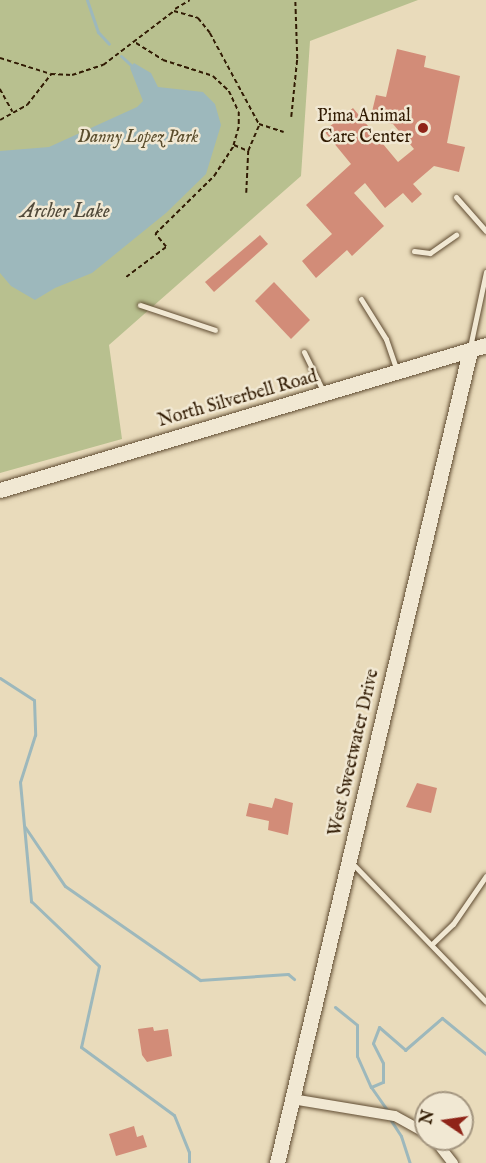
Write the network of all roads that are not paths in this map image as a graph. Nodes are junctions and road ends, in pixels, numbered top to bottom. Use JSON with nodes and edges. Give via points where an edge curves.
{"nodes":[{"id":1,"x":456,"y":197,"type":"dead end"},
{"id":2,"x":486,"y":231,"type":"edge"},
{"id":3,"x":456,"y":235,"type":"dead end"},
{"id":4,"x":414,"y":250,"type":"dead end"},
{"id":5,"x":486,"y":272,"type":"edge"},
{"id":6,"x":360,"y":299,"type":"dead end"},
{"id":7,"x":140,"y":305,"type":"dead end"},
{"id":8,"x":215,"y":330,"type":"dead end"},
{"id":9,"x":486,"y":345,"type":"edge"},
{"id":10,"x":470,"y":351,"type":"junction"},
{"id":11,"x":304,"y":352,"type":"dead end"},
{"id":12,"x":398,"y":373,"type":"junction"},
{"id":13,"x":325,"y":395,"type":"junction"},
{"id":14,"x":0,"y":490,"type":"edge"},
{"id":15,"x":350,"y":861,"type":"junction"},
{"id":16,"x":486,"y":876,"type":"edge"},
{"id":17,"x":432,"y":944,"type":"junction"},
{"id":18,"x":486,"y":1002,"type":"edge"},
{"id":19,"x":292,"y":1099,"type":"junction"},
{"id":20,"x":414,"y":1126,"type":"edge"},
{"id":21,"x":444,"y":1151,"type":"edge"},
{"id":22,"x":277,"y":1163,"type":"edge"},
{"id":23,"x":453,"y":1163,"type":"edge"}],
"edges":[{"from":1,"to":2,"type":"lane"},
{"from":3,"to":4,"type":"lane","via":[[430,254]]},
{"from":5,"to":10,"type":"lane"},
{"from":6,"to":12,"type":"lane","via":[[386,339]]},
{"from":7,"to":8,"type":"lane"},
{"from":9,"to":10,"type":"street","name":"North Silverbell Road"},
{"from":10,"to":12,"type":"street","name":"North Silverbell Road"},
{"from":10,"to":15,"type":"street","name":"West Sweetwater Drive"},
{"from":11,"to":13,"type":"lane"},
{"from":12,"to":13,"type":"street","name":"North Silverbell Road"},
{"from":13,"to":14,"type":"street","name":"North Silverbell Road"},
{"from":15,"to":17,"type":"lane"},
{"from":15,"to":19,"type":"street","name":"West Sweetwater Drive"},
{"from":16,"to":17,"type":"lane","via":[[453,924]]},
{"from":17,"to":18,"type":"lane"},
{"from":19,"to":20,"type":"street","via":[[395,1116]]},
{"from":19,"to":22,"type":"street","name":"West Sweetwater Drive"},
{"from":21,"to":23,"type":"street"}]}
